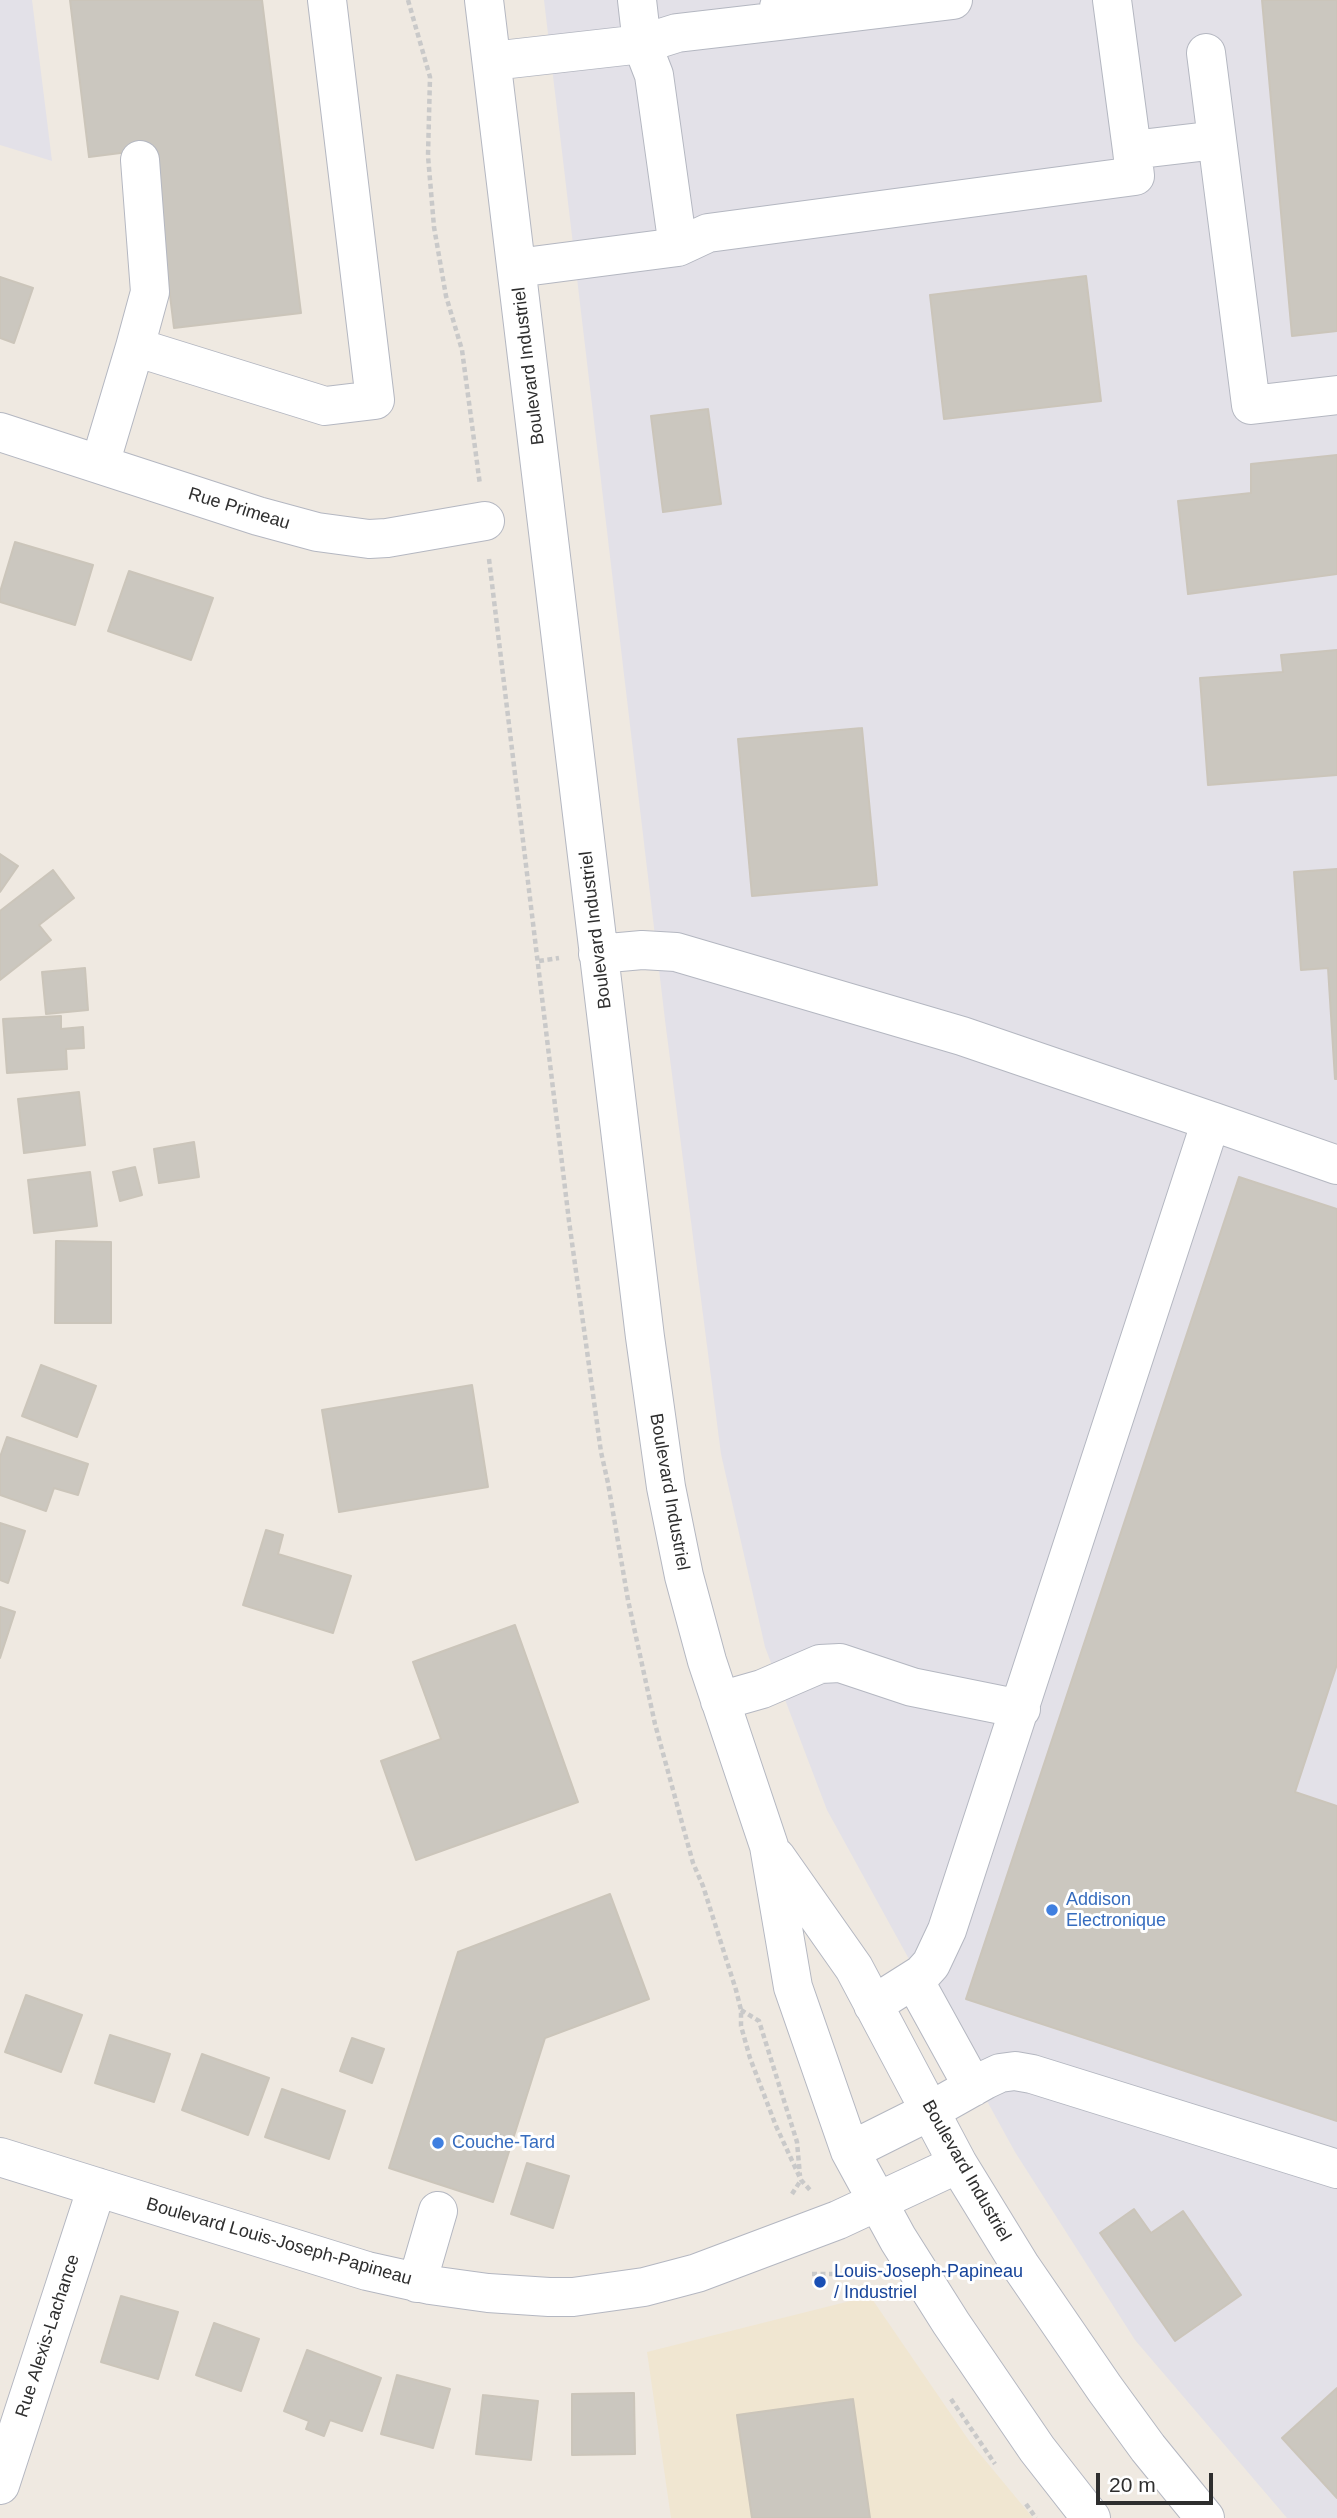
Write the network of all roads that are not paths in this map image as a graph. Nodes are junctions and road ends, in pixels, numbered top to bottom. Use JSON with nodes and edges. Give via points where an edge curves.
{"nodes":[{"id":1,"x":327,"y":0,"type":"edge"},
{"id":2,"x":484,"y":0,"type":"edge"},
{"id":3,"x":637,"y":0,"type":"edge"},
{"id":4,"x":953,"y":0,"type":"edge"},
{"id":5,"x":1112,"y":0,"type":"edge"},
{"id":6,"x":782,"y":11,"type":"edge"},
{"id":7,"x":642,"y":44,"type":"junction"},
{"id":8,"x":1206,"y":53,"type":"dead end"},
{"id":9,"x":492,"y":61,"type":"junction"},
{"id":10,"x":1217,"y":140,"type":"junction"},
{"id":11,"x":1132,"y":150,"type":"junction"},
{"id":12,"x":140,"y":160,"type":"dead end"},
{"id":13,"x":678,"y":247,"type":"junction"},
{"id":14,"x":517,"y":268,"type":"junction"},
{"id":15,"x":135,"y":347,"type":"junction"},
{"id":16,"x":1337,"y":395,"type":"edge"},
{"id":17,"x":0,"y":432,"type":"edge"},
{"id":18,"x":100,"y":464,"type":"junction"},
{"id":19,"x":485,"y":520,"type":"dead end"},
{"id":20,"x":598,"y":954,"type":"junction"},
{"id":21,"x":1211,"y":1121,"type":"junction"},
{"id":22,"x":1337,"y":1165,"type":"edge"},
{"id":23,"x":720,"y":1701,"type":"junction"},
{"id":24,"x":1021,"y":1709,"type":"junction"},
{"id":25,"x":769,"y":1846,"type":"junction"},
{"id":26,"x":914,"y":1980,"type":"junction"},
{"id":27,"x":873,"y":2005,"type":"junction"},
{"id":28,"x":973,"y":2087,"type":"junction"},
{"id":29,"x":930,"y":2110,"type":"junction"},
{"id":30,"x":850,"y":2151,"type":"junction"},
{"id":31,"x":0,"y":2157,"type":"edge"},
{"id":32,"x":958,"y":2164,"type":"junction"},
{"id":33,"x":1337,"y":2169,"type":"edge"},
{"id":34,"x":97,"y":2188,"type":"junction"},
{"id":35,"x":877,"y":2203,"type":"junction"},
{"id":36,"x":438,"y":2211,"type":"dead end"},
{"id":37,"x":416,"y":2283,"type":"junction"},
{"id":38,"x":0,"y":2485,"type":"edge"},
{"id":39,"x":1091,"y":2518,"type":"edge"},
{"id":40,"x":1205,"y":2518,"type":"edge"}],
"edges":[{"from":1,"to":15,"type":"street","via":[[375,400],[325,406]]},
{"from":2,"to":9,"type":"street","name":"Boulevard Industriel"},
{"from":3,"to":7,"type":"street"},
{"from":4,"to":6,"type":"street"},
{"from":5,"to":11,"type":"street"},
{"from":6,"to":7,"type":"street"},
{"from":7,"to":9,"type":"street"},
{"from":7,"to":13,"type":"street","via":[[654,75]]},
{"from":8,"to":10,"type":"street"},
{"from":9,"to":14,"type":"street","name":"Boulevard Industriel"},
{"from":10,"to":11,"type":"street"},
{"from":10,"to":16,"type":"street","via":[[1251,405]]},
{"from":11,"to":13,"type":"street","via":[[1135,176],[708,233]]},
{"from":12,"to":15,"type":"street","via":[[150,292]]},
{"from":13,"to":14,"type":"street"},
{"from":14,"to":20,"type":"street","name":"Boulevard Industriel"},
{"from":15,"to":18,"type":"street"},
{"from":17,"to":18,"type":"street","name":"Rue Primeau"},
{"from":18,"to":19,"type":"street","name":"Rue Primeau","via":[[258,516],[344,536],[405,536]]},
{"from":20,"to":21,"type":"street","via":[[657,950],[688,956],[962,1036]]},
{"from":20,"to":23,"type":"street","name":"Boulevard Industriel","via":[[666,1487],[694,1617]]},
{"from":21,"to":22,"type":"street"},
{"from":21,"to":24,"type":"street"},
{"from":23,"to":24,"type":"street","via":[[820,1664],[839,1663],[912,1687]]},
{"from":23,"to":25,"type":"street","name":"Boulevard Industriel"},
{"from":24,"to":26,"type":"street","via":[[947,1930],[931,1964]]},
{"from":25,"to":27,"type":"street","name":"Boulevard Industriel","via":[[854,1968]]},
{"from":25,"to":30,"type":"street","name":"Boulevard Industriel","via":[[793,1986]]},
{"from":26,"to":27,"type":"street"},
{"from":26,"to":28,"type":"street"},
{"from":27,"to":29,"type":"street","name":"Boulevard Industriel"},
{"from":28,"to":29,"type":"street"},
{"from":28,"to":33,"type":"street","via":[[1000,2073],[1032,2074]]},
{"from":29,"to":30,"type":"street"},
{"from":29,"to":32,"type":"street","name":"Boulevard Industriel"},
{"from":30,"to":35,"type":"street","name":"Boulevard Industriel"},
{"from":31,"to":34,"type":"street","name":"Boulevard Louis-Joseph-Papineau"},
{"from":32,"to":35,"type":"street","name":"Boulevard Louis-Joseph-Papineau"},
{"from":32,"to":40,"type":"street","name":"Boulevard Industriel","via":[[1076,2349]]},
{"from":34,"to":37,"type":"street","name":"Boulevard Louis-Joseph-Papineau"},
{"from":34,"to":38,"type":"street","name":"Rue Alexis-Lachance"},
{"from":35,"to":37,"type":"street","name":"Boulevard Louis-Joseph-Papineau","via":[[741,2258],[634,2289],[550,2297]]},
{"from":35,"to":39,"type":"street","name":"Boulevard Industriel","via":[[981,2368]]},
{"from":36,"to":37,"type":"street"}]}
